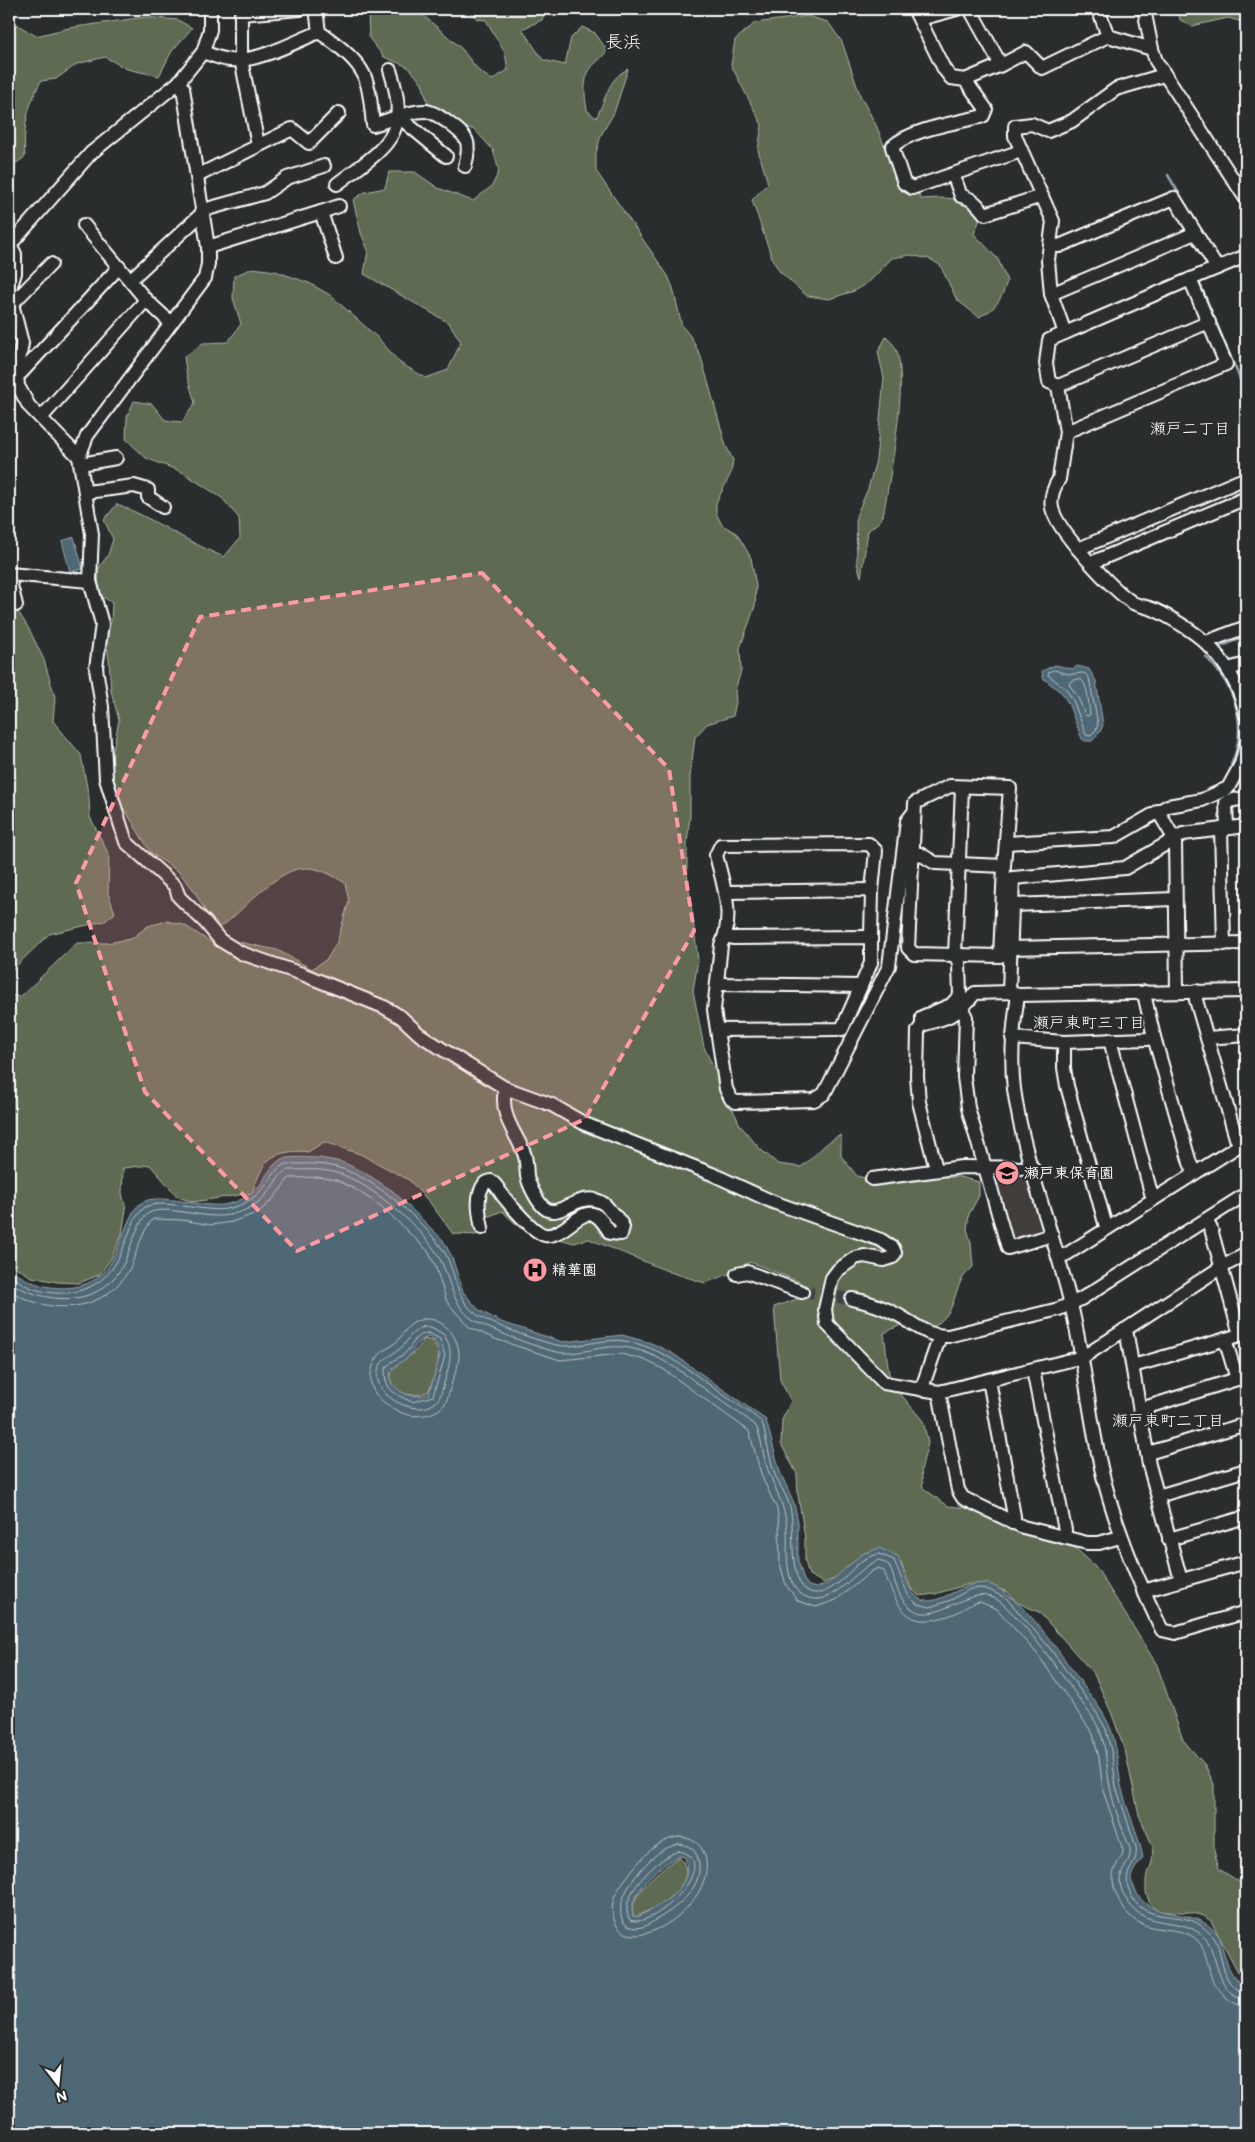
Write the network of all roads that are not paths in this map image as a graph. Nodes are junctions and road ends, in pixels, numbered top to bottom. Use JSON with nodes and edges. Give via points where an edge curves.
{"nodes":[{"id":1,"x":210,"y":9,"type":"edge"},
{"id":2,"x":300,"y":9,"type":"edge"},
{"id":3,"x":316,"y":9,"type":"edge"},
{"id":4,"x":957,"y":9,"type":"edge"},
{"id":5,"x":970,"y":9,"type":"edge"},
{"id":6,"x":1098,"y":9,"type":"edge"},
{"id":7,"x":1144,"y":9,"type":"edge"},
{"id":8,"x":917,"y":14,"type":"edge"},
{"id":9,"x":319,"y":32,"type":"junction"},
{"id":10,"x":1108,"y":36,"type":"junction"},
{"id":11,"x":1152,"y":49,"type":"junction"},
{"id":12,"x":203,"y":52,"type":"junction"},
{"id":13,"x":241,"y":59,"type":"junction"},
{"id":14,"x":1001,"y":65,"type":"junction"},
{"id":15,"x":390,"y":70,"type":"dead end"},
{"id":16,"x":1164,"y":75,"type":"junction"},
{"id":17,"x":965,"y":80,"type":"junction"},
{"id":18,"x":178,"y":83,"type":"junction"},
{"id":19,"x":339,"y":113,"type":"dead end"},
{"id":20,"x":399,"y":117,"type":"junction"},
{"id":21,"x":258,"y":145,"type":"junction"},
{"id":22,"x":1021,"y":151,"type":"junction"},
{"id":23,"x":446,"y":156,"type":"dead end"},
{"id":24,"x":324,"y":166,"type":"dead end"},
{"id":25,"x":465,"y":166,"type":"dead end"},
{"id":26,"x":953,"y":174,"type":"junction"},
{"id":27,"x":196,"y":176,"type":"junction"},
{"id":28,"x":337,"y":184,"type":"dead end"},
{"id":29,"x":1042,"y":196,"type":"junction"},
{"id":30,"x":1246,"y":199,"type":"edge"},
{"id":31,"x":339,"y":206,"type":"dead end"},
{"id":32,"x":321,"y":212,"type":"junction"},
{"id":33,"x":202,"y":213,"type":"junction"},
{"id":34,"x":84,"y":225,"type":"dead end"},
{"id":35,"x":1195,"y":233,"type":"junction"},
{"id":36,"x":9,"y":245,"type":"edge"},
{"id":37,"x":1050,"y":245,"type":"junction"},
{"id":38,"x":208,"y":247,"type":"junction"},
{"id":39,"x":1246,"y":256,"type":"edge"},
{"id":40,"x":336,"y":258,"type":"dead end"},
{"id":41,"x":50,"y":264,"type":"dead end"},
{"id":42,"x":119,"y":267,"type":"junction"},
{"id":43,"x":1216,"y":268,"type":"junction"},
{"id":44,"x":1190,"y":279,"type":"junction"},
{"id":45,"x":130,"y":280,"type":"junction"},
{"id":46,"x":1051,"y":294,"type":"junction"},
{"id":47,"x":146,"y":300,"type":"junction"},
{"id":48,"x":10,"y":306,"type":"edge"},
{"id":49,"x":1209,"y":322,"type":"junction"},
{"id":50,"x":170,"y":323,"type":"junction"},
{"id":51,"x":1065,"y":333,"type":"junction"},
{"id":52,"x":17,"y":374,"type":"junction"},
{"id":53,"x":1058,"y":386,"type":"junction"},
{"id":54,"x":41,"y":418,"type":"junction"},
{"id":55,"x":1066,"y":432,"type":"junction"},
{"id":56,"x":116,"y":458,"type":"dead end"},
{"id":57,"x":80,"y":460,"type":"junction"},
{"id":58,"x":1246,"y":478,"type":"edge"},
{"id":59,"x":86,"y":492,"type":"junction"},
{"id":60,"x":1246,"y":498,"type":"edge"},
{"id":61,"x":163,"y":507,"type":"dead end"},
{"id":62,"x":1164,"y":513,"type":"junction"},
{"id":63,"x":1171,"y":529,"type":"junction"},
{"id":64,"x":1078,"y":549,"type":"junction"},
{"id":65,"x":1091,"y":563,"type":"junction"},
{"id":66,"x":9,"y":574,"type":"edge"},
{"id":67,"x":9,"y":578,"type":"edge"},
{"id":68,"x":90,"y":580,"type":"junction"},
{"id":69,"x":16,"y":605,"type":"dead end"},
{"id":70,"x":1246,"y":627,"type":"edge"},
{"id":71,"x":1206,"y":642,"type":"junction"},
{"id":72,"x":1246,"y":664,"type":"edge"},
{"id":73,"x":1228,"y":669,"type":"junction"},
{"id":74,"x":1246,"y":715,"type":"edge"},
{"id":75,"x":1246,"y":745,"type":"edge"},
{"id":76,"x":1244,"y":765,"type":"edge"},
{"id":77,"x":962,"y":787,"type":"junction"},
{"id":78,"x":1246,"y":798,"type":"edge"},
{"id":79,"x":1158,"y":811,"type":"junction"},
{"id":80,"x":914,"y":812,"type":"junction"},
{"id":81,"x":1246,"y":826,"type":"edge"},
{"id":82,"x":1224,"y":829,"type":"junction"},
{"id":83,"x":1175,"y":840,"type":"junction"},
{"id":84,"x":1007,"y":843,"type":"junction"},
{"id":85,"x":913,"y":853,"type":"junction"},
{"id":86,"x":958,"y":865,"type":"junction"},
{"id":87,"x":1004,"y":866,"type":"junction"},
{"id":88,"x":872,"y":890,"type":"junction"},
{"id":89,"x":726,"y":892,"type":"junction"},
{"id":90,"x":1175,"y":899,"type":"junction"},
{"id":91,"x":1012,"y":905,"type":"junction"},
{"id":92,"x":725,"y":936,"type":"junction"},
{"id":93,"x":871,"y":937,"type":"junction"},
{"id":94,"x":1246,"y":943,"type":"edge"},
{"id":95,"x":1224,"y":944,"type":"junction"},
{"id":96,"x":1176,"y":945,"type":"junction"},
{"id":97,"x":1010,"y":948,"type":"junction"},
{"id":98,"x":955,"y":955,"type":"junction"},
{"id":99,"x":717,"y":984,"type":"junction"},
{"id":100,"x":861,"y":986,"type":"junction"},
{"id":101,"x":1177,"y":991,"type":"junction"},
{"id":102,"x":1196,"y":991,"type":"junction"},
{"id":103,"x":1246,"y":991,"type":"edge"},
{"id":104,"x":1145,"y":992,"type":"junction"},
{"id":105,"x":1013,"y":994,"type":"junction"},
{"id":106,"x":962,"y":1009,"type":"junction"},
{"id":107,"x":922,"y":1025,"type":"junction"},
{"id":108,"x":718,"y":1030,"type":"junction"},
{"id":109,"x":1246,"y":1035,"type":"edge"},
{"id":110,"x":1154,"y":1036,"type":"junction"},
{"id":111,"x":1012,"y":1038,"type":"junction"},
{"id":112,"x":1207,"y":1038,"type":"junction"},
{"id":113,"x":1110,"y":1040,"type":"junction"},
{"id":114,"x":1064,"y":1042,"type":"junction"},
{"id":115,"x":505,"y":1088,"type":"junction"},
{"id":116,"x":1244,"y":1142,"type":"edge"},
{"id":117,"x":984,"y":1166,"type":"junction"},
{"id":118,"x":1033,"y":1168,"type":"junction"},
{"id":119,"x":936,"y":1169,"type":"junction"},
{"id":120,"x":1196,"y":1172,"type":"junction"},
{"id":121,"x":872,"y":1179,"type":"dead end"},
{"id":122,"x":1246,"y":1194,"type":"edge"},
{"id":123,"x":1155,"y":1198,"type":"junction"},
{"id":124,"x":1206,"y":1220,"type":"junction"},
{"id":125,"x":482,"y":1228,"type":"dead end"},
{"id":126,"x":1108,"y":1228,"type":"junction"},
{"id":127,"x":1052,"y":1234,"type":"junction"},
{"id":128,"x":1246,"y":1254,"type":"edge"},
{"id":129,"x":1058,"y":1257,"type":"junction"},
{"id":130,"x":1220,"y":1268,"type":"junction"},
{"id":131,"x":737,"y":1274,"type":"dead end"},
{"id":132,"x":802,"y":1292,"type":"tunnel mouth"},
{"id":133,"x":852,"y":1299,"type":"tunnel mouth"},
{"id":134,"x":1071,"y":1304,"type":"junction"},
{"id":135,"x":1124,"y":1330,"type":"junction"},
{"id":136,"x":940,"y":1336,"type":"junction"},
{"id":137,"x":1224,"y":1339,"type":"junction"},
{"id":138,"x":1083,"y":1357,"type":"junction"},
{"id":139,"x":1133,"y":1366,"type":"junction"},
{"id":140,"x":1033,"y":1370,"type":"junction"},
{"id":141,"x":1241,"y":1378,"type":"edge"},
{"id":142,"x":989,"y":1380,"type":"junction"},
{"id":143,"x":923,"y":1390,"type":"junction"},
{"id":144,"x":938,"y":1392,"type":"junction"},
{"id":145,"x":1141,"y":1409,"type":"junction"},
{"id":146,"x":1246,"y":1424,"type":"edge"},
{"id":147,"x":1148,"y":1452,"type":"junction"},
{"id":148,"x":1246,"y":1470,"type":"edge"},
{"id":149,"x":1158,"y":1496,"type":"junction"},
{"id":150,"x":1246,"y":1517,"type":"edge"},
{"id":151,"x":1012,"y":1523,"type":"junction"},
{"id":152,"x":1064,"y":1537,"type":"junction"},
{"id":153,"x":1120,"y":1537,"type":"junction"},
{"id":154,"x":1169,"y":1539,"type":"junction"},
{"id":155,"x":1246,"y":1562,"type":"edge"},
{"id":156,"x":1180,"y":1580,"type":"junction"},
{"id":157,"x":1143,"y":1591,"type":"junction"},
{"id":158,"x":1246,"y":1612,"type":"edge"}],
"edges":[{"from":1,"to":12,"type":"street","via":[[210,30]]},
{"from":2,"to":13,"type":"street","via":[[241,14]]},
{"from":3,"to":9,"type":"street"},
{"from":4,"to":8,"type":"street"},
{"from":5,"to":14,"type":"street"},
{"from":6,"to":10,"type":"street"},
{"from":7,"to":11,"type":"street"},
{"from":8,"to":17,"type":"street","via":[[944,69],[952,78]]},
{"from":9,"to":13,"type":"street","via":[[268,53]]},
{"from":9,"to":20,"type":"street","via":[[364,75],[373,125]]},
{"from":10,"to":11,"type":"street"},
{"from":10,"to":14,"type":"street","via":[[1042,68],[1026,52]]},
{"from":11,"to":16,"type":"street"},
{"from":12,"to":13,"type":"street","via":[[230,60]]},
{"from":12,"to":18,"type":"street"},
{"from":13,"to":21,"type":"street"},
{"from":14,"to":17,"type":"street"},
{"from":15,"to":20,"type":"street","via":[[397,92]]},
{"from":16,"to":22,"type":"street","via":[[1116,90],[1072,121],[1048,131],[1032,124],[1015,126]]},
{"from":16,"to":30,"type":"street"},
{"from":17,"to":26,"type":"street","via":[[986,109],[983,116],[899,140],[892,148],[904,183],[912,188]]},
{"from":18,"to":27,"type":"street","via":[[183,88]]},
{"from":18,"to":36,"type":"street","via":[[92,153]]},
{"from":19,"to":21,"type":"street","via":[[309,143],[292,128]]},
{"from":20,"to":23,"type":"street"},
{"from":20,"to":25,"type":"street","via":[[425,111],[436,114],[460,130],[467,141]]},
{"from":20,"to":28,"type":"street","via":[[386,144]]},
{"from":21,"to":27,"type":"street"},
{"from":22,"to":26,"type":"street"},
{"from":22,"to":29,"type":"street"},
{"from":24,"to":33,"type":"street","via":[[287,178],[265,193]]},
{"from":26,"to":29,"type":"street","via":[[960,196],[976,203],[985,214]]},
{"from":27,"to":33,"type":"street"},
{"from":29,"to":37,"type":"street","via":[[1053,220]]},
{"from":31,"to":32,"type":"street"},
{"from":32,"to":38,"type":"street"},
{"from":32,"to":40,"type":"street"},
{"from":33,"to":38,"type":"street"},
{"from":33,"to":45,"type":"street"},
{"from":34,"to":42,"type":"street"},
{"from":35,"to":37,"type":"street","via":[[1174,198],[1059,246]]},
{"from":35,"to":43,"type":"street"},
{"from":35,"to":46,"type":"street"},
{"from":36,"to":48,"type":"street","via":[[15,254]]},
{"from":37,"to":46,"type":"street"},
{"from":38,"to":50,"type":"street","via":[[205,278]]},
{"from":39,"to":43,"type":"street"},
{"from":41,"to":48,"type":"street"},
{"from":42,"to":45,"type":"street"},
{"from":42,"to":52,"type":"street"},
{"from":43,"to":44,"type":"street"},
{"from":44,"to":49,"type":"street"},
{"from":44,"to":51,"type":"street"},
{"from":45,"to":47,"type":"street"},
{"from":46,"to":51,"type":"street"},
{"from":47,"to":50,"type":"street"},
{"from":47,"to":54,"type":"street"},
{"from":48,"to":52,"type":"street","via":[[18,322],[22,343]]},
{"from":49,"to":53,"type":"street"},
{"from":49,"to":55,"type":"street","via":[[1226,364]]},
{"from":50,"to":57,"type":"street","via":[[87,436]]},
{"from":51,"to":53,"type":"street","via":[[1049,340],[1047,355],[1049,382]]},
{"from":52,"to":54,"type":"street","via":[[18,386],[29,406]]},
{"from":53,"to":55,"type":"street"},
{"from":54,"to":57,"type":"street"},
{"from":55,"to":64,"type":"street","via":[[1052,508],[1061,527]]},
{"from":56,"to":57,"type":"street"},
{"from":57,"to":59,"type":"street"},
{"from":58,"to":62,"type":"street"},
{"from":59,"to":61,"type":"street","via":[[134,486],[148,490],[148,497]]},
{"from":59,"to":68,"type":"street","via":[[92,534]]},
{"from":60,"to":63,"type":"street"},
{"from":62,"to":63,"type":"street"},
{"from":62,"to":64,"type":"street"},
{"from":63,"to":65,"type":"street"},
{"from":64,"to":65,"type":"street"},
{"from":65,"to":71,"type":"street","via":[[1134,603],[1155,610]]},
{"from":66,"to":68,"type":"street"},
{"from":67,"to":69,"type":"street"},
{"from":68,"to":115,"type":"street","via":[[102,624],[96,668],[106,779],[126,842],[175,886],[179,897],[220,940],[241,953],[384,1007],[419,1034]]},
{"from":70,"to":71,"type":"street"},
{"from":71,"to":73,"type":"street"},
{"from":72,"to":73,"type":"street"},
{"from":73,"to":74,"type":"street"},
{"from":75,"to":76,"type":"street"},
{"from":76,"to":79,"type":"street","via":[[1228,788],[1217,795]]},
{"from":77,"to":80,"type":"street","via":[[950,786],[915,803]]},
{"from":77,"to":84,"type":"street","via":[[1010,788]]},
{"from":77,"to":86,"type":"street"},
{"from":78,"to":82,"type":"street","via":[[1226,803]]},
{"from":79,"to":83,"type":"street"},
{"from":79,"to":84,"type":"street","via":[[1114,837]]},
{"from":80,"to":85,"type":"street"},
{"from":80,"to":108,"type":"street","via":[[907,821],[889,966],[824,1094],[814,1100],[736,1102],[731,1099],[726,1089]]},
{"from":81,"to":82,"type":"street"},
{"from":82,"to":83,"type":"street","via":[[1192,832]]},
{"from":82,"to":95,"type":"street"},
{"from":83,"to":90,"type":"street"},
{"from":83,"to":91,"type":"street","via":[[1125,868],[1013,878]]},
{"from":84,"to":87,"type":"street"},
{"from":85,"to":86,"type":"street","via":[[935,863]]},
{"from":85,"to":98,"type":"street","via":[[908,948],[914,954]]},
{"from":86,"to":87,"type":"street"},
{"from":86,"to":98,"type":"street"},
{"from":87,"to":98,"type":"street","via":[[1000,956]]},
{"from":88,"to":89,"type":"street"},
{"from":88,"to":89,"type":"street","via":[[876,851],[870,844],[721,845],[716,855]]},
{"from":88,"to":93,"type":"street"},
{"from":89,"to":92,"type":"street"},
{"from":90,"to":91,"type":"street"},
{"from":90,"to":96,"type":"street"},
{"from":91,"to":97,"type":"street"},
{"from":92,"to":93,"type":"street"},
{"from":92,"to":99,"type":"street","via":[[721,944]]},
{"from":93,"to":100,"type":"street","via":[[871,963]]},
{"from":94,"to":95,"type":"street"},
{"from":95,"to":96,"type":"street"},
{"from":96,"to":97,"type":"street"},
{"from":96,"to":101,"type":"street"},
{"from":97,"to":105,"type":"street"},
{"from":98,"to":107,"type":"street","via":[[959,963],[960,995],[951,1005],[922,1017]]},
{"from":99,"to":100,"type":"street"},
{"from":99,"to":108,"type":"street","via":[[714,1010]]},
{"from":100,"to":108,"type":"street","via":[[842,1029]]},
{"from":101,"to":102,"type":"street"},
{"from":101,"to":104,"type":"street"},
{"from":102,"to":103,"type":"street"},
{"from":102,"to":112,"type":"street"},
{"from":104,"to":105,"type":"street"},
{"from":104,"to":110,"type":"street"},
{"from":105,"to":106,"type":"street","via":[[975,993]]},
{"from":105,"to":111,"type":"street"},
{"from":106,"to":107,"type":"street"},
{"from":106,"to":117,"type":"street","via":[[966,1017],[964,1077],[968,1108]]},
{"from":107,"to":119,"type":"street","via":[[918,1031],[917,1050],[919,1102]]},
{"from":109,"to":112,"type":"street"},
{"from":110,"to":113,"type":"street","via":[[1147,1040]]},
{"from":110,"to":120,"type":"street","via":[[1190,1163]]},
{"from":111,"to":114,"type":"street"},
{"from":111,"to":118,"type":"street","via":[[1014,1088]]},
{"from":112,"to":116,"type":"street","via":[[1236,1138]]},
{"from":113,"to":114,"type":"street"},
{"from":113,"to":123,"type":"street"},
{"from":114,"to":126,"type":"street","via":[[1067,1086]]},
{"from":115,"to":125,"type":"street","via":[[506,1117],[524,1153],[527,1176],[541,1204],[548,1211],[554,1211],[579,1200],[594,1200],[606,1205],[623,1228],[620,1234],[610,1233],[598,1216],[589,1213],[562,1231],[545,1235],[514,1208],[491,1181],[485,1183],[480,1192],[478,1207]]},
{"from":115,"to":143,"type":"street","via":[[552,1105],[584,1124],[774,1202],[881,1240],[893,1248],[895,1253],[890,1259],[864,1256],[855,1258],[838,1270],[832,1278],[825,1309],[827,1324],[884,1383]]},
{"from":116,"to":120,"type":"street"},
{"from":117,"to":118,"type":"street"},
{"from":117,"to":119,"type":"street"},
{"from":117,"to":127,"type":"street","via":[[1008,1248]]},
{"from":118,"to":127,"type":"street"},
{"from":119,"to":121,"type":"street"},
{"from":120,"to":123,"type":"street"},
{"from":122,"to":124,"type":"street"},
{"from":123,"to":126,"type":"street"},
{"from":124,"to":130,"type":"street"},
{"from":124,"to":134,"type":"street"},
{"from":126,"to":129,"type":"street"},
{"from":127,"to":129,"type":"street"},
{"from":128,"to":130,"type":"street"},
{"from":129,"to":134,"type":"street"},
{"from":130,"to":135,"type":"street"},
{"from":130,"to":137,"type":"street","via":[[1240,1335]]},
{"from":131,"to":132,"type":"street","via":[[747,1272]]},
{"from":133,"to":136,"type":"street","via":[[876,1304],[925,1332]]},
{"from":134,"to":136,"type":"street"},
{"from":134,"to":138,"type":"street"},
{"from":135,"to":138,"type":"street"},
{"from":135,"to":139,"type":"street"},
{"from":136,"to":143,"type":"street"},
{"from":137,"to":139,"type":"street"},
{"from":137,"to":141,"type":"street"},
{"from":138,"to":140,"type":"street"},
{"from":138,"to":153,"type":"street","via":[[1102,1474]]},
{"from":139,"to":145,"type":"street"},
{"from":140,"to":142,"type":"street"},
{"from":140,"to":152,"type":"street"},
{"from":141,"to":145,"type":"street"},
{"from":142,"to":144,"type":"street"},
{"from":142,"to":151,"type":"street","via":[[1014,1516]]},
{"from":143,"to":144,"type":"street"},
{"from":144,"to":151,"type":"street","via":[[958,1490],[963,1498]]},
{"from":145,"to":147,"type":"street"},
{"from":146,"to":147,"type":"street"},
{"from":147,"to":149,"type":"street"},
{"from":148,"to":149,"type":"street"},
{"from":149,"to":154,"type":"street"},
{"from":150,"to":154,"type":"street"},
{"from":151,"to":152,"type":"street"},
{"from":152,"to":153,"type":"street","via":[[1087,1543]]},
{"from":153,"to":157,"type":"street"},
{"from":154,"to":156,"type":"street"},
{"from":155,"to":156,"type":"street"},
{"from":156,"to":157,"type":"street"},
{"from":157,"to":158,"type":"street","via":[[1162,1630],[1174,1633]]}]}
